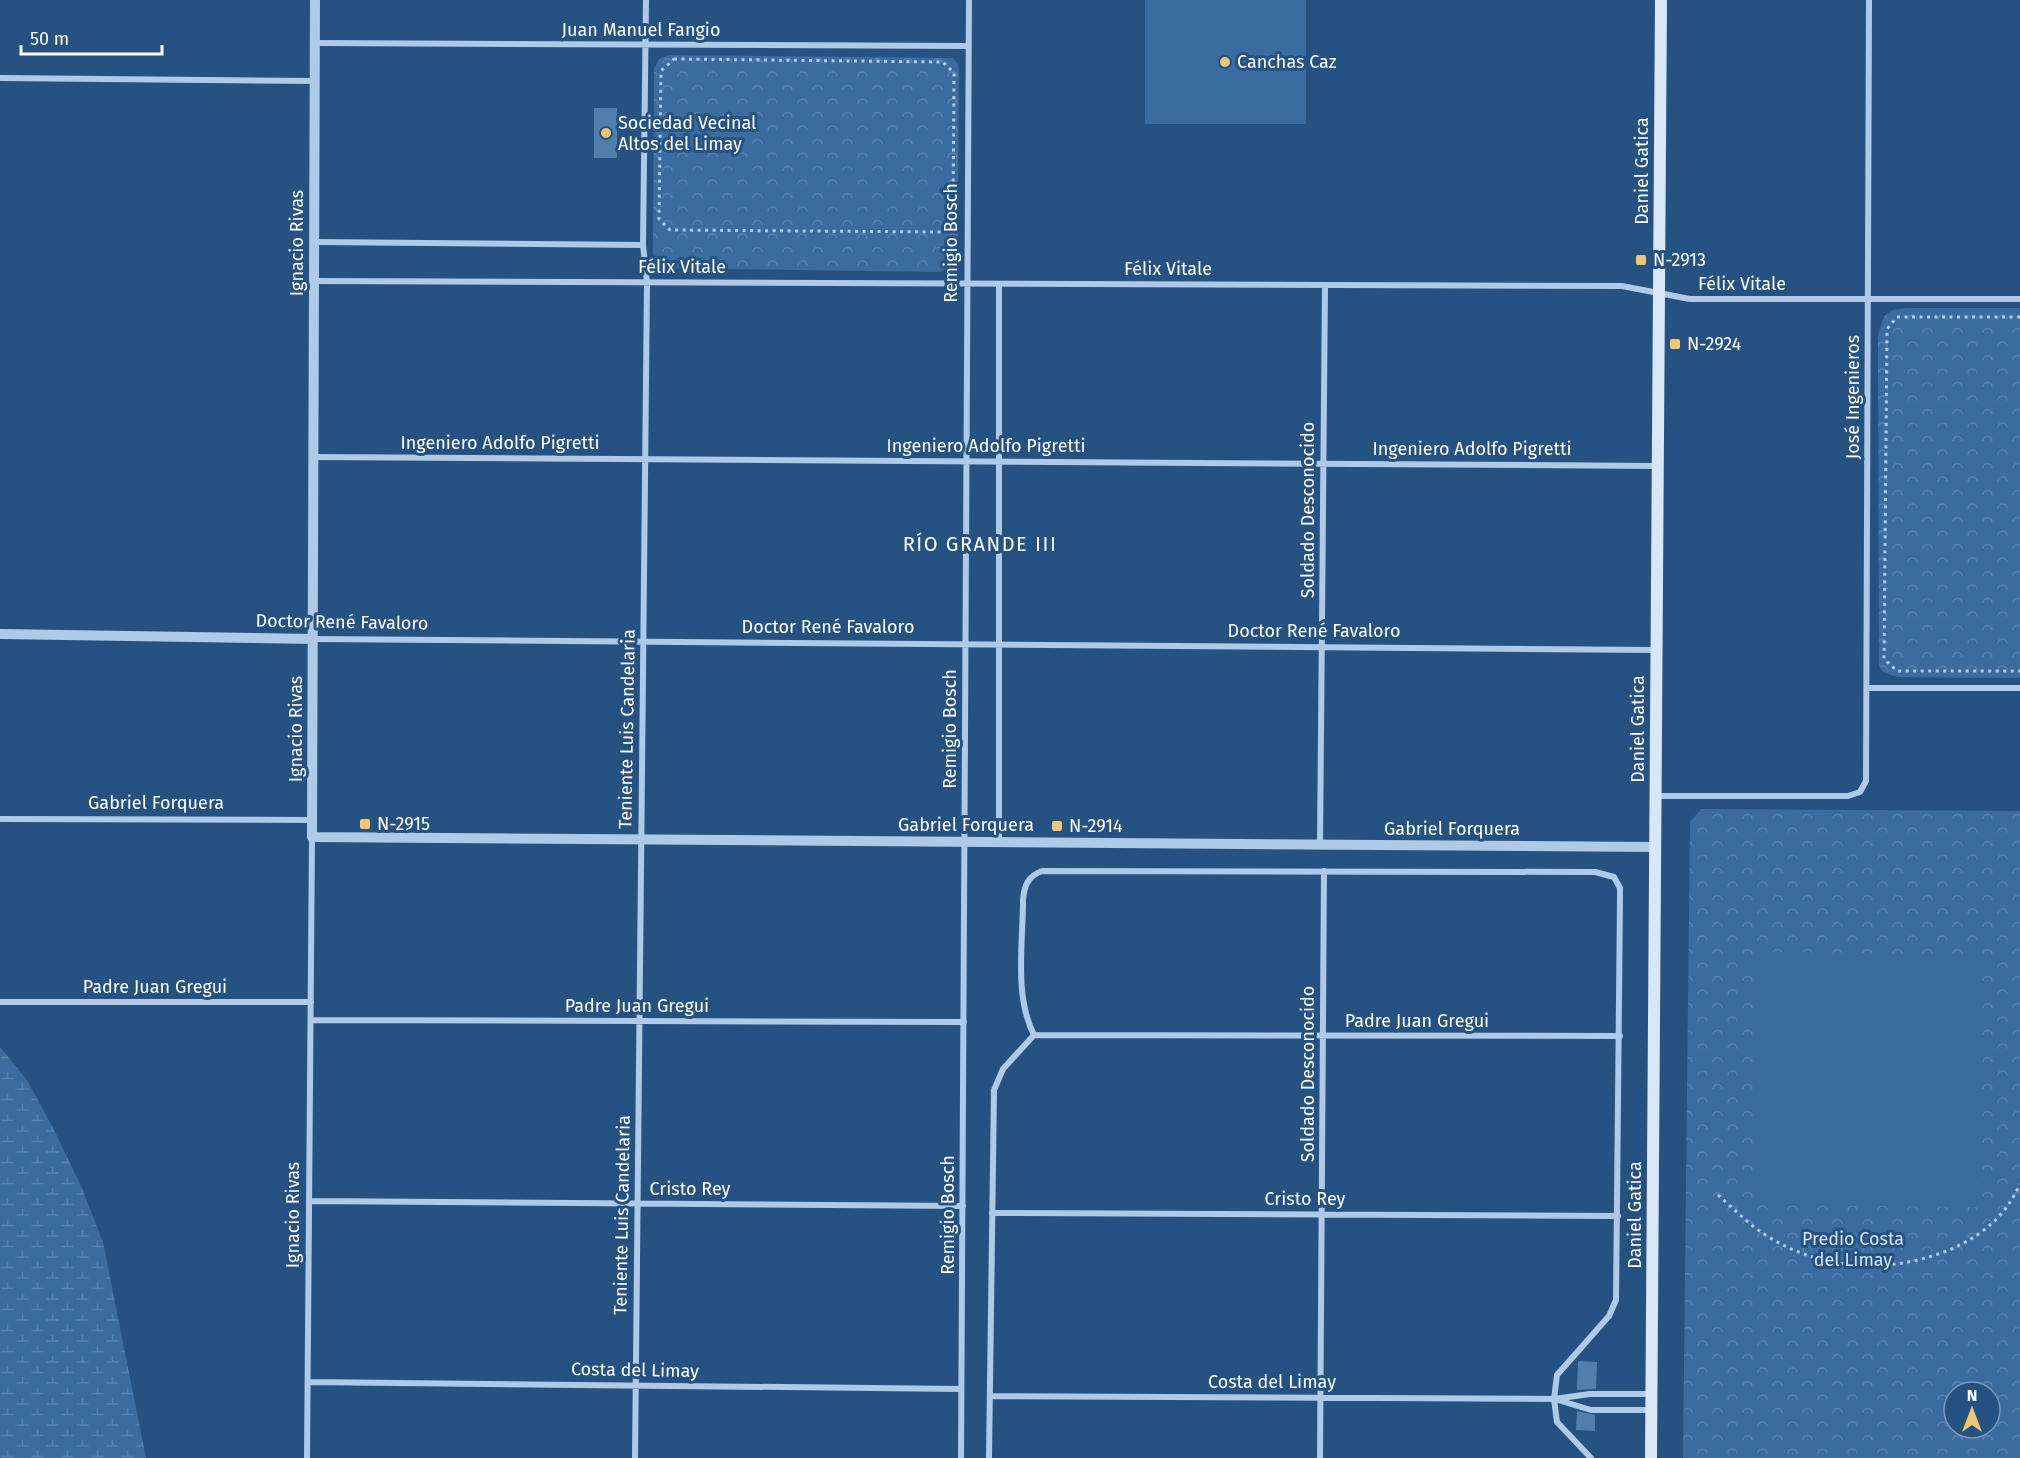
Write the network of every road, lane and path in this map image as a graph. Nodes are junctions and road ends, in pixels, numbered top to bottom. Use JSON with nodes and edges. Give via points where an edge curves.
{"nodes":[{"id":1,"x":315,"y":0,"type":"edge"},
{"id":2,"x":646,"y":0,"type":"edge"},
{"id":3,"x":969,"y":0,"type":"edge"},
{"id":4,"x":1661,"y":0,"type":"edge"},
{"id":5,"x":1869,"y":0,"type":"edge"},
{"id":6,"x":315,"y":43,"type":"junction"},
{"id":7,"x":646,"y":45,"type":"junction"},
{"id":8,"x":968,"y":46,"type":"junction"},
{"id":9,"x":954,"y":73,"type":"joint"},
{"id":10,"x":0,"y":78,"type":"edge"},
{"id":11,"x":314,"y":81,"type":"junction"},
{"id":12,"x":314,"y":242,"type":"junction"},
{"id":13,"x":643,"y":245,"type":"junction"},
{"id":14,"x":314,"y":281,"type":"junction"},
{"id":15,"x":646,"y":282,"type":"junction"},
{"id":16,"x":966,"y":284,"type":"junction"},
{"id":17,"x":999,"y":284,"type":"junction"},
{"id":18,"x":1325,"y":285,"type":"junction"},
{"id":19,"x":1659,"y":294,"type":"junction"},
{"id":20,"x":1868,"y":299,"type":"junction"},
{"id":21,"x":2020,"y":299,"type":"edge"},
{"id":22,"x":2020,"y":317,"type":"edge"},
{"id":23,"x":313,"y":457,"type":"junction"},
{"id":24,"x":645,"y":459,"type":"junction"},
{"id":25,"x":965,"y":461,"type":"junction"},
{"id":26,"x":999,"y":461,"type":"junction"},
{"id":27,"x":1324,"y":464,"type":"junction"},
{"id":28,"x":1658,"y":465,"type":"junction"},
{"id":29,"x":0,"y":634,"type":"edge"},
{"id":30,"x":313,"y":639,"type":"junction"},
{"id":31,"x":643,"y":642,"type":"junction"},
{"id":32,"x":965,"y":644,"type":"junction"},
{"id":33,"x":999,"y":645,"type":"junction"},
{"id":34,"x":1322,"y":647,"type":"junction"},
{"id":35,"x":1657,"y":650,"type":"junction"},
{"id":36,"x":2020,"y":671,"type":"edge"},
{"id":37,"x":1868,"y":688,"type":"junction"},
{"id":38,"x":2020,"y":688,"type":"edge"},
{"id":39,"x":1656,"y":796,"type":"junction"},
{"id":40,"x":0,"y":819,"type":"edge"},
{"id":41,"x":312,"y":820,"type":"junction"},
{"id":42,"x":312,"y":837,"type":"junction"},
{"id":43,"x":641,"y":839,"type":"junction"},
{"id":44,"x":965,"y":842,"type":"junction"},
{"id":45,"x":999,"y":842,"type":"junction"},
{"id":46,"x":1320,"y":844,"type":"junction"},
{"id":47,"x":1655,"y":847,"type":"junction"},
{"id":48,"x":1324,"y":871,"type":"junction"},
{"id":49,"x":0,"y":1002,"type":"edge"},
{"id":50,"x":311,"y":1002,"type":"junction"},
{"id":51,"x":311,"y":1020,"type":"junction"},
{"id":52,"x":639,"y":1021,"type":"junction"},
{"id":53,"x":964,"y":1022,"type":"junction"},
{"id":54,"x":1034,"y":1035,"type":"junction"},
{"id":55,"x":1323,"y":1036,"type":"junction"},
{"id":56,"x":1620,"y":1036,"type":"junction"},
{"id":57,"x":2020,"y":1184,"type":"edge"},
{"id":58,"x":1718,"y":1195,"type":"dead end"},
{"id":59,"x":309,"y":1201,"type":"junction"},
{"id":60,"x":637,"y":1203,"type":"junction"},
{"id":61,"x":963,"y":1206,"type":"junction"},
{"id":62,"x":992,"y":1213,"type":"junction"},
{"id":63,"x":1322,"y":1214,"type":"junction"},
{"id":64,"x":1618,"y":1216,"type":"junction"},
{"id":65,"x":308,"y":1382,"type":"junction"},
{"id":66,"x":635,"y":1385,"type":"junction"},
{"id":67,"x":962,"y":1389,"type":"junction"},
{"id":68,"x":1652,"y":1394,"type":"junction"},
{"id":69,"x":990,"y":1396,"type":"junction"},
{"id":70,"x":1320,"y":1398,"type":"junction"},
{"id":71,"x":1554,"y":1399,"type":"junction"},
{"id":72,"x":1652,"y":1410,"type":"junction"},
{"id":73,"x":307,"y":1458,"type":"edge"},
{"id":74,"x":635,"y":1458,"type":"edge"},
{"id":75,"x":961,"y":1458,"type":"edge"},
{"id":76,"x":989,"y":1458,"type":"edge"},
{"id":77,"x":1320,"y":1458,"type":"edge"},
{"id":78,"x":1591,"y":1458,"type":"edge"},
{"id":79,"x":1651,"y":1458,"type":"edge"}],
"edges":[{"from":1,"to":6,"type":"street","name":"Ignacio Rivas"},
{"from":2,"to":7,"type":"street","name":"Teniente Luis Candelaria"},
{"from":3,"to":8,"type":"street","name":"Remigio Bosch"},
{"from":4,"to":19,"type":"main road","name":"Daniel Gatica"},
{"from":5,"to":20,"type":"street","name":"José Ingenieros"},
{"from":6,"to":7,"type":"street","name":"Juan Manuel Fangio"},
{"from":6,"to":11,"type":"street","name":"Ignacio Rivas"},
{"from":7,"to":8,"type":"street","name":"Juan Manuel Fangio"},
{"from":7,"to":13,"type":"street","name":"Teniente Luis Candelaria"},
{"from":8,"to":16,"type":"street","name":"Remigio Bosch"},
{"from":9,"to":9,"type":"path","via":[[944,62],[674,59],[661,71],[659,219],[670,230],[941,232],[953,223]]},
{"from":10,"to":11,"type":"street"},
{"from":11,"to":12,"type":"street","name":"Ignacio Rivas"},
{"from":12,"to":13,"type":"street","name":"Félix Vitale"},
{"from":12,"to":14,"type":"street","name":"Ignacio Rivas"},
{"from":13,"to":15,"type":"street","name":"Teniente Luis Candelaria"},
{"from":14,"to":15,"type":"street","name":"Félix Vitale"},
{"from":14,"to":23,"type":"street","name":"Ignacio Rivas"},
{"from":15,"to":16,"type":"street","name":"Félix Vitale"},
{"from":15,"to":24,"type":"street","name":"Teniente Luis Candelaria"},
{"from":16,"to":17,"type":"street","name":"Félix Vitale"},
{"from":16,"to":25,"type":"street","name":"Remigio Bosch"},
{"from":17,"to":18,"type":"street","name":"Félix Vitale"},
{"from":17,"to":26,"type":"street"},
{"from":18,"to":19,"type":"street","name":"Félix Vitale","via":[[1622,286]]},
{"from":18,"to":27,"type":"street","name":"Soldado Desconocido"},
{"from":19,"to":20,"type":"street","name":"Félix Vitale","via":[[1690,299]]},
{"from":19,"to":28,"type":"main road","name":"Daniel Gatica"},
{"from":20,"to":21,"type":"street","name":"Félix Vitale"},
{"from":20,"to":37,"type":"street","name":"José Ingenieros"},
{"from":22,"to":36,"type":"path","via":[[1897,317],[1887,328],[1884,659],[1897,670]]},
{"from":23,"to":24,"type":"street","name":"Ingeniero Adolfo Pigretti"},
{"from":23,"to":30,"type":"street","name":"Ignacio Rivas"},
{"from":24,"to":25,"type":"street","name":"Ingeniero Adolfo Pigretti"},
{"from":24,"to":31,"type":"street","name":"Teniente Luis Candelaria"},
{"from":25,"to":26,"type":"street","name":"Ingeniero Adolfo Pigretti"},
{"from":25,"to":32,"type":"street","name":"Remigio Bosch"},
{"from":26,"to":27,"type":"street","name":"Ingeniero Adolfo Pigretti"},
{"from":26,"to":33,"type":"street"},
{"from":27,"to":28,"type":"street","name":"Ingeniero Adolfo Pigretti"},
{"from":27,"to":34,"type":"street","name":"Soldado Desconocido"},
{"from":28,"to":35,"type":"main road","name":"Daniel Gatica"},
{"from":29,"to":30,"type":"street","name":"Doctor René Favaloro"},
{"from":30,"to":31,"type":"street","name":"Doctor René Favaloro"},
{"from":30,"to":41,"type":"street","name":"Ignacio Rivas"},
{"from":31,"to":32,"type":"street","name":"Doctor René Favaloro"},
{"from":31,"to":43,"type":"street","name":"Teniente Luis Candelaria"},
{"from":32,"to":33,"type":"street","name":"Doctor René Favaloro"},
{"from":32,"to":44,"type":"street","name":"Remigio Bosch"},
{"from":33,"to":34,"type":"street","name":"Doctor René Favaloro"},
{"from":33,"to":45,"type":"street"},
{"from":34,"to":35,"type":"street","name":"Doctor René Favaloro"},
{"from":34,"to":46,"type":"street","name":"Soldado Desconocido"},
{"from":35,"to":39,"type":"main road","name":"Daniel Gatica"},
{"from":37,"to":38,"type":"street"},
{"from":37,"to":39,"type":"street","name":"José Ingenieros","via":[[1867,774],[1860,792],[1848,796]]},
{"from":39,"to":47,"type":"main road","name":"Daniel Gatica"},
{"from":40,"to":41,"type":"street","name":"Gabriel Forquera"},
{"from":41,"to":42,"type":"street","name":"Ignacio Rivas"},
{"from":42,"to":43,"type":"street","name":"Gabriel Forquera"},
{"from":42,"to":50,"type":"street","name":"Ignacio Rivas"},
{"from":43,"to":44,"type":"street","name":"Gabriel Forquera"},
{"from":43,"to":52,"type":"street","name":"Teniente Luis Candelaria"},
{"from":44,"to":45,"type":"street","name":"Gabriel Forquera"},
{"from":44,"to":53,"type":"street","name":"Remigio Bosch"},
{"from":45,"to":46,"type":"street","name":"Gabriel Forquera"},
{"from":46,"to":47,"type":"street","name":"Gabriel Forquera"},
{"from":47,"to":68,"type":"main road","name":"Daniel Gatica"},
{"from":48,"to":54,"type":"street","via":[[1042,871],[1030,878],[1023,900],[1023,998]]},
{"from":48,"to":55,"type":"street","name":"Soldado Desconocido"},
{"from":48,"to":56,"type":"street","name":"Daniel Gatica","via":[[1595,872],[1614,877],[1620,893]]},
{"from":49,"to":50,"type":"street","name":"Padre Juan Gregui"},
{"from":50,"to":51,"type":"street","name":"Ignacio Rivas"},
{"from":51,"to":52,"type":"street","name":"Padre Juan Gregui"},
{"from":51,"to":59,"type":"street","name":"Ignacio Rivas"},
{"from":52,"to":53,"type":"street","name":"Padre Juan Gregui"},
{"from":52,"to":60,"type":"street","name":"Teniente Luis Candelaria"},
{"from":53,"to":61,"type":"street","name":"Remigio Bosch"},
{"from":54,"to":55,"type":"street","name":"Padre Juan Gregui"},
{"from":54,"to":62,"type":"street","via":[[996,1082]]},
{"from":55,"to":56,"type":"street","name":"Padre Juan Gregui"},
{"from":55,"to":63,"type":"street","name":"Soldado Desconocido"},
{"from":56,"to":64,"type":"street","name":"Daniel Gatica"},
{"from":57,"to":58,"type":"path","via":[[2006,1210],[1978,1236],[1934,1255],[1887,1267],[1838,1263],[1789,1248],[1767,1236]]},
{"from":59,"to":60,"type":"street","name":"Cristo Rey"},
{"from":59,"to":65,"type":"street","name":"Ignacio Rivas"},
{"from":60,"to":61,"type":"street","name":"Cristo Rey"},
{"from":60,"to":66,"type":"street","name":"Teniente Luis Candelaria"},
{"from":61,"to":67,"type":"street","name":"Remigio Bosch"},
{"from":62,"to":63,"type":"street","name":"Cristo Rey"},
{"from":62,"to":69,"type":"street"},
{"from":63,"to":64,"type":"street","name":"Cristo Rey"},
{"from":63,"to":70,"type":"street","name":"Soldado Desconocido"},
{"from":64,"to":71,"type":"street","name":"Daniel Gatica","via":[[1615,1306],[1560,1369]]},
{"from":65,"to":66,"type":"street","name":"Costa del Limay"},
{"from":65,"to":73,"type":"street","name":"Ignacio Rivas"},
{"from":66,"to":67,"type":"street","name":"Costa del Limay"},
{"from":66,"to":74,"type":"street","name":"Teniente Luis Candelaria"},
{"from":67,"to":75,"type":"street","name":"Remigio Bosch"},
{"from":68,"to":71,"type":"street","via":[[1590,1394]]},
{"from":68,"to":72,"type":"main road","name":"Daniel Gatica"},
{"from":69,"to":70,"type":"street","name":"Costa del Limay"},
{"from":69,"to":76,"type":"street"},
{"from":70,"to":71,"type":"street","name":"Costa del Limay"},
{"from":70,"to":77,"type":"street","name":"Soldado Desconocido"},
{"from":71,"to":72,"type":"street","via":[[1591,1410]]},
{"from":71,"to":78,"type":"street","name":"Daniel Gatica","via":[[1557,1422]]},
{"from":72,"to":79,"type":"main road","name":"Daniel Gatica"}]}
